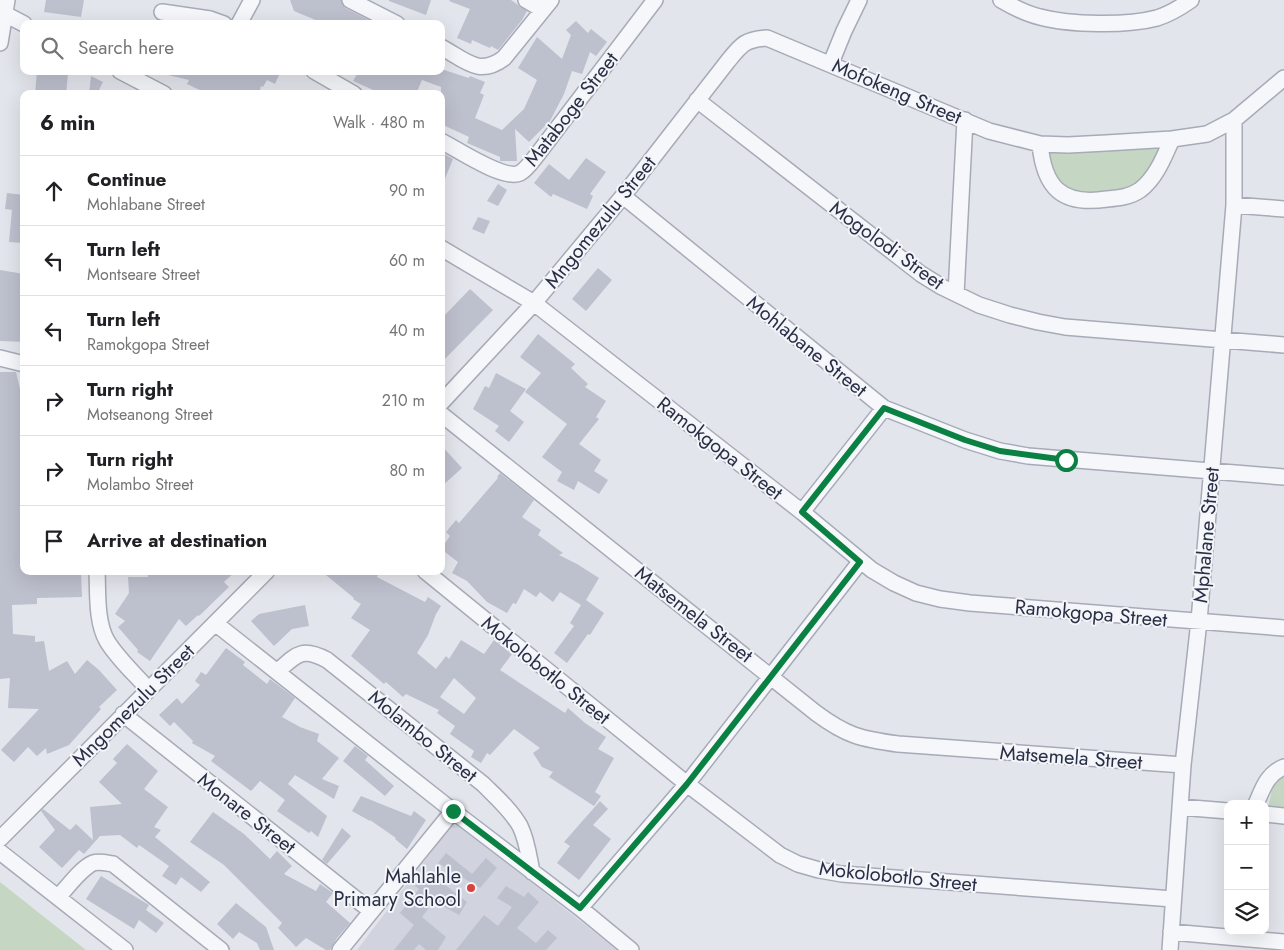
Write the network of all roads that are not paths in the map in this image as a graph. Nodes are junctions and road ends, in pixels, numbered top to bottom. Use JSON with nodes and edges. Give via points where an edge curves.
{"nodes":[{"id":1,"x":252,"y":0,"type":"edge"},
{"id":2,"x":350,"y":0,"type":"edge"},
{"id":3,"x":526,"y":0,"type":"edge"},
{"id":4,"x":655,"y":0,"type":"edge"},
{"id":5,"x":860,"y":0,"type":"edge"},
{"id":6,"x":1001,"y":0,"type":"edge"},
{"id":7,"x":1191,"y":0,"type":"edge"},
{"id":8,"x":547,"y":5,"type":"edge"},
{"id":9,"x":6,"y":7,"type":"edge"},
{"id":10,"x":162,"y":12,"type":"edge"},
{"id":11,"x":20,"y":20,"type":"edge"},
{"id":12,"x":213,"y":20,"type":"edge"},
{"id":13,"x":241,"y":20,"type":"edge"},
{"id":14,"x":389,"y":20,"type":"edge"},
{"id":15,"x":754,"y":38,"type":"joint"},
{"id":16,"x":0,"y":43,"type":"edge"},
{"id":17,"x":445,"y":49,"type":"edge"},
{"id":18,"x":831,"y":63,"type":"junction"},
{"id":19,"x":128,"y":75,"type":"edge"},
{"id":20,"x":321,"y":75,"type":"edge"},
{"id":21,"x":1284,"y":78,"type":"edge"},
{"id":22,"x":142,"y":82,"type":"edge"},
{"id":23,"x":157,"y":90,"type":"edge"},
{"id":24,"x":347,"y":90,"type":"edge"},
{"id":25,"x":698,"y":100,"type":"junction"},
{"id":26,"x":965,"y":120,"type":"junction"},
{"id":27,"x":1234,"y":120,"type":"junction"},
{"id":28,"x":1172,"y":139,"type":"junction"},
{"id":29,"x":445,"y":143,"type":"edge"},
{"id":30,"x":1040,"y":144,"type":"junction"},
{"id":31,"x":623,"y":196,"type":"junction"},
{"id":32,"x":1234,"y":205,"type":"junction"},
{"id":33,"x":1284,"y":209,"type":"edge"},
{"id":34,"x":445,"y":250,"type":"edge"},
{"id":35,"x":956,"y":294,"type":"junction"},
{"id":36,"x":534,"y":303,"type":"junction"},
{"id":37,"x":1223,"y":340,"type":"junction"},
{"id":38,"x":1284,"y":345,"type":"edge"},
{"id":39,"x":0,"y":358,"type":"edge"},
{"id":40,"x":20,"y":363,"type":"edge"},
{"id":41,"x":445,"y":399,"type":"edge"},
{"id":42,"x":884,"y":408,"type":"junction"},
{"id":43,"x":445,"y":417,"type":"edge"},
{"id":44,"x":1212,"y":471,"type":"junction"},
{"id":45,"x":1284,"y":477,"type":"edge"},
{"id":46,"x":802,"y":512,"type":"junction"},
{"id":47,"x":860,"y":562,"type":"junction"},
{"id":48,"x":97,"y":575,"type":"edge"},
{"id":49,"x":263,"y":575,"type":"edge"},
{"id":50,"x":430,"y":575,"type":"edge"},
{"id":51,"x":1199,"y":621,"type":"junction"},
{"id":52,"x":215,"y":623,"type":"junction"},
{"id":53,"x":1284,"y":628,"type":"edge"},
{"id":54,"x":278,"y":671,"type":"junction"},
{"id":55,"x":772,"y":677,"type":"junction"},
{"id":56,"x":148,"y":689,"type":"junction"},
{"id":57,"x":124,"y":714,"type":"junction"},
{"id":58,"x":1183,"y":765,"type":"junction"},
{"id":59,"x":1284,"y":767,"type":"edge"},
{"id":60,"x":687,"y":784,"type":"junction"},
{"id":61,"x":1258,"y":800,"type":"edge"},
{"id":62,"x":1180,"y":807,"type":"junction"},
{"id":63,"x":453,"y":811,"type":"junction"},
{"id":64,"x":1224,"y":811,"type":"edge"},
{"id":65,"x":1269,"y":814,"type":"edge"},
{"id":66,"x":1284,"y":816,"type":"edge"},
{"id":67,"x":0,"y":839,"type":"edge"},
{"id":68,"x":0,"y":852,"type":"edge"},
{"id":69,"x":532,"y":872,"type":"junction"},
{"id":70,"x":58,"y":897,"type":"junction"},
{"id":71,"x":1173,"y":899,"type":"junction"},
{"id":72,"x":580,"y":908,"type":"junction"},
{"id":73,"x":372,"y":912,"type":"junction"},
{"id":74,"x":1171,"y":932,"type":"junction"},
{"id":75,"x":1284,"y":942,"type":"edge"},
{"id":76,"x":1204,"y":943,"type":"edge"},
{"id":77,"x":126,"y":950,"type":"edge"},
{"id":78,"x":221,"y":950,"type":"edge"},
{"id":79,"x":340,"y":950,"type":"edge"},
{"id":80,"x":631,"y":950,"type":"edge"},
{"id":81,"x":1170,"y":950,"type":"edge"}],
"edges":[{"from":1,"to":13,"type":"street"},
{"from":2,"to":14,"type":"street"},
{"from":3,"to":8,"type":"street"},
{"from":4,"to":29,"type":"street","name":"Mataboge Street","via":[[520,173],[499,172]]},
{"from":5,"to":18,"type":"street"},
{"from":6,"to":7,"type":"street","via":[[1038,17],[1065,23],[1158,18]]},
{"from":8,"to":17,"type":"street","via":[[496,65],[475,66]]},
{"from":9,"to":11,"type":"street"},
{"from":9,"to":16,"type":"street"},
{"from":10,"to":12,"type":"street"},
{"from":15,"to":18,"type":"street","name":"Mofokeng Street","via":[[768,38]]},
{"from":15,"to":25,"type":"street","name":"Mngomezulu Street","via":[[743,43]]},
{"from":18,"to":26,"type":"street","name":"Mofokeng Street"},
{"from":19,"to":22,"type":"street"},
{"from":20,"to":24,"type":"street"},
{"from":21,"to":27,"type":"street","name":"Mofokeng Street"},
{"from":22,"to":23,"type":"street"},
{"from":25,"to":31,"type":"street","name":"Mngomezulu Street"},
{"from":25,"to":35,"type":"street","name":"Mogolodi Street","via":[[921,274]]},
{"from":26,"to":30,"type":"street","name":"Mofokeng Street","via":[[989,131]]},
{"from":26,"to":35,"type":"street"},
{"from":27,"to":28,"type":"street","name":"Mofokeng Street","via":[[1207,134]]},
{"from":27,"to":32,"type":"street","name":"Mphalane Street"},
{"from":28,"to":30,"type":"street","name":"Mofokeng Street"},
{"from":28,"to":30,"type":"street","via":[[1149,182],[1139,191],[1126,197],[1094,201],[1072,198],[1059,192],[1045,172]]},
{"from":31,"to":36,"type":"street","name":"Mngomezulu Street"},
{"from":31,"to":42,"type":"street","name":"Mohlabane Street"},
{"from":32,"to":33,"type":"street"},
{"from":32,"to":37,"type":"street","name":"Mphalane Street"},
{"from":34,"to":36,"type":"street","name":"Ramokgopa Street"},
{"from":35,"to":37,"type":"street","name":"Mogolodi Street","via":[[1038,322]]},
{"from":36,"to":41,"type":"street","name":"Mngomezulu Street"},
{"from":36,"to":46,"type":"street","name":"Ramokgopa Street"},
{"from":37,"to":38,"type":"street","name":"Mogolodi Street"},
{"from":37,"to":44,"type":"street","name":"Mphalane Street"},
{"from":39,"to":40,"type":"street"},
{"from":42,"to":44,"type":"street","name":"Mohlabane Street","via":[[1000,451],[1066,460]]},
{"from":42,"to":46,"type":"street"},
{"from":43,"to":55,"type":"street","name":"Matsemela Street"},
{"from":44,"to":45,"type":"street","name":"Mohlabane Street"},
{"from":44,"to":51,"type":"street","name":"Mphalane Street"},
{"from":46,"to":47,"type":"street","name":"Ramokgopa Street"},
{"from":47,"to":51,"type":"street","name":"Ramokgopa Street","via":[[894,583],[940,599]]},
{"from":47,"to":55,"type":"street"},
{"from":48,"to":56,"type":"street","via":[[101,623],[106,640]]},
{"from":49,"to":52,"type":"street","name":"Mngomezulu Street"},
{"from":50,"to":60,"type":"street","name":"Mokolobotlo Street"},
{"from":51,"to":53,"type":"street","name":"Ramokgopa Street"},
{"from":51,"to":58,"type":"street","name":"Mphalane Street"},
{"from":52,"to":54,"type":"street","name":"Molambo Street"},
{"from":52,"to":56,"type":"street","name":"Mngomezulu Street"},
{"from":54,"to":63,"type":"street","name":"Molambo Street"},
{"from":54,"to":69,"type":"street","name":"Molambo Street","via":[[296,655],[305,652],[327,660],[495,796],[520,826]]},
{"from":55,"to":58,"type":"street","name":"Matsemela Street","via":[[833,726],[871,741]]},
{"from":55,"to":60,"type":"street"},
{"from":56,"to":57,"type":"street","name":"Mngomezulu Street"},
{"from":57,"to":67,"type":"street","name":"Mngomezulu Street"},
{"from":57,"to":73,"type":"street","name":"Monare Street"},
{"from":58,"to":62,"type":"street","name":"Mphalane Street"},
{"from":59,"to":61,"type":"street","via":[[1268,778]]},
{"from":60,"to":71,"type":"street","name":"Mokolobotlo Street","via":[[780,855],[819,870]]},
{"from":60,"to":72,"type":"street"},
{"from":62,"to":64,"type":"street"},
{"from":62,"to":71,"type":"street","name":"Mphalane Street"},
{"from":63,"to":69,"type":"street","name":"Molambo Street"},
{"from":63,"to":73,"type":"street"},
{"from":65,"to":66,"type":"street"},
{"from":68,"to":70,"type":"street"},
{"from":69,"to":72,"type":"street","name":"Molambo Street"},
{"from":70,"to":77,"type":"street"},
{"from":70,"to":78,"type":"street","via":[[94,863],[114,864]]},
{"from":71,"to":74,"type":"street","name":"Mphalane Street"},
{"from":72,"to":80,"type":"street","name":"Molambo Street"},
{"from":73,"to":79,"type":"street"},
{"from":74,"to":76,"type":"street"},
{"from":74,"to":81,"type":"street","name":"Mphalane Street"},
{"from":75,"to":76,"type":"street"}]}
